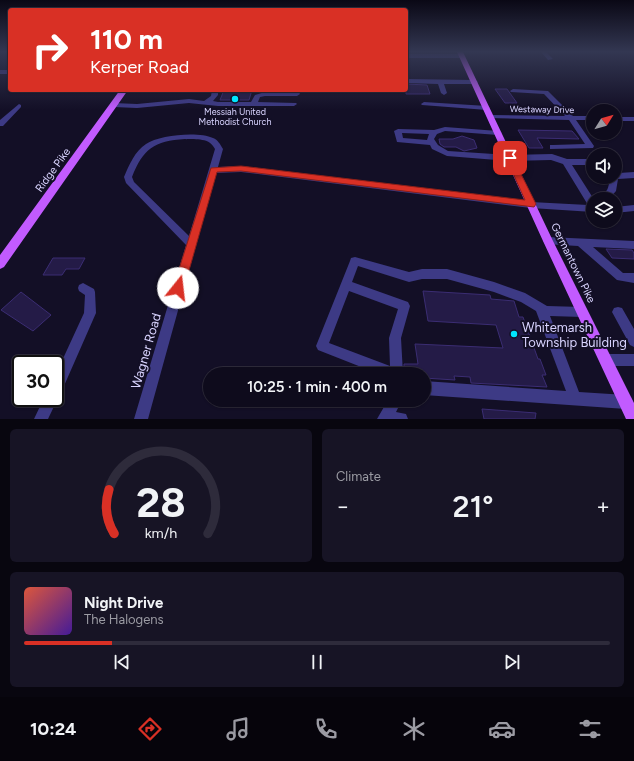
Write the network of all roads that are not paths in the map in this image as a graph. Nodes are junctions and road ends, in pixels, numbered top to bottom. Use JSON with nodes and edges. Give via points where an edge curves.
{"nodes":[{"id":1,"x":469,"y":72,"type":"edge"},
{"id":2,"x":408,"y":81,"type":"edge"},
{"id":3,"x":440,"y":82,"type":"junction"},
{"id":4,"x":474,"y":82,"type":"junction"},
{"id":5,"x":513,"y":91,"type":"dead end"},
{"id":6,"x":123,"y":92,"type":"edge"},
{"id":7,"x":215,"y":92,"type":"edge"},
{"id":8,"x":265,"y":92,"type":"edge"},
{"id":9,"x":296,"y":92,"type":"edge"},
{"id":10,"x":444,"y":93,"type":"dead end"},
{"id":11,"x":204,"y":103,"type":"junction"},
{"id":12,"x":254,"y":104,"type":"junction"},
{"id":13,"x":294,"y":104,"type":"dead end"},
{"id":14,"x":424,"y":104,"type":"dead end"},
{"id":15,"x":19,"y":106,"type":"dead end"},
{"id":16,"x":114,"y":106,"type":"junction"},
{"id":17,"x":489,"y":112,"type":"junction"},
{"id":18,"x":571,"y":118,"type":"junction"},
{"id":19,"x":586,"y":118,"type":"edge"},
{"id":20,"x":622,"y":119,"type":"edge"},
{"id":21,"x":634,"y":119,"type":"edge"},
{"id":22,"x":0,"y":124,"type":"edge"},
{"id":23,"x":434,"y":132,"type":"junction"},
{"id":24,"x":498,"y":133,"type":"junction"},
{"id":25,"x":432,"y":143,"type":"junction"},
{"id":26,"x":553,"y":147,"type":"dead end"},
{"id":27,"x":510,"y":158,"type":"junction"},
{"id":28,"x":566,"y":162,"type":"junction"},
{"id":29,"x":586,"y":162,"type":"edge"},
{"id":30,"x":214,"y":170,"type":"junction"},
{"id":31,"x":622,"y":175,"type":"edge"},
{"id":32,"x":634,"y":176,"type":"edge"},
{"id":33,"x":586,"y":192,"type":"edge"},
{"id":34,"x":586,"y":202,"type":"edge"},
{"id":35,"x":531,"y":204,"type":"junction"},
{"id":36,"x":634,"y":208,"type":"edge"},
{"id":37,"x":622,"y":209,"type":"edge"},
{"id":38,"x":548,"y":241,"type":"junction"},
{"id":39,"x":581,"y":243,"type":"junction"},
{"id":40,"x":191,"y":244,"type":"junction"},
{"id":41,"x":634,"y":245,"type":"edge"},
{"id":42,"x":2,"y":259,"type":"edge"},
{"id":43,"x":634,"y":278,"type":"edge"},
{"id":44,"x":346,"y":285,"type":"junction"},
{"id":45,"x":83,"y":288,"type":"dead end"},
{"id":46,"x":542,"y":309,"type":"junction"},
{"id":47,"x":582,"y":312,"type":"junction"},
{"id":48,"x":618,"y":312,"type":"dead end"},
{"id":49,"x":634,"y":341,"type":"edge"},
{"id":50,"x":606,"y":360,"type":"junction"},
{"id":51,"x":634,"y":360,"type":"edge"},
{"id":52,"x":378,"y":367,"type":"edge"},
{"id":53,"x":396,"y":367,"type":"edge"},
{"id":54,"x":64,"y":370,"type":"edge"},
{"id":55,"x":431,"y":388,"type":"edge"},
{"id":56,"x":575,"y":398,"type":"junction"},
{"id":57,"x":626,"y":402,"type":"junction"},
{"id":58,"x":47,"y":407,"type":"edge"},
{"id":59,"x":391,"y":407,"type":"edge"},
{"id":60,"x":385,"y":418,"type":"edge"},
{"id":61,"x":41,"y":419,"type":"edge"},
{"id":62,"x":141,"y":419,"type":"edge"},
{"id":63,"x":401,"y":419,"type":"edge"},
{"id":64,"x":634,"y":419,"type":"edge"}],
"edges":[{"from":1,"to":4,"type":"main road","name":"Germantown Pike"},
{"from":2,"to":3,"type":"street"},
{"from":3,"to":4,"type":"street"},
{"from":3,"to":10,"type":"street"},
{"from":4,"to":17,"type":"main road","name":"Germantown Pike"},
{"from":5,"to":18,"type":"street","via":[[546,92]]},
{"from":6,"to":16,"type":"main road","name":"Ridge Pike"},
{"from":7,"to":11,"type":"street","via":[[215,96]]},
{"from":8,"to":9,"type":"street","via":[[297,94]]},
{"from":8,"to":12,"type":"street","via":[[257,96]]},
{"from":11,"to":12,"type":"street"},
{"from":11,"to":16,"type":"street","via":[[189,101]]},
{"from":12,"to":13,"type":"street"},
{"from":14,"to":17,"type":"street","name":"Westaway Drive"},
{"from":15,"to":22,"type":"street"},
{"from":16,"to":42,"type":"main road","name":"Ridge Pike"},
{"from":17,"to":18,"type":"street","name":"Westaway Drive"},
{"from":17,"to":24,"type":"main road","name":"Germantown Pike"},
{"from":18,"to":19,"type":"street","name":"Westaway Drive"},
{"from":18,"to":26,"type":"street","via":[[590,146]]},
{"from":20,"to":21,"type":"street"},
{"from":23,"to":24,"type":"street","via":[[445,130]]},
{"from":23,"to":25,"type":"street","via":[[430,139]]},
{"from":23,"to":25,"type":"street","via":[[398,131],[400,140]]},
{"from":24,"to":27,"type":"main road","name":"Germantown Pike"},
{"from":25,"to":27,"type":"street","via":[[447,153]]},
{"from":27,"to":28,"type":"street","via":[[552,158]]},
{"from":27,"to":35,"type":"main road","name":"Germantown Pike"},
{"from":28,"to":29,"type":"street"},
{"from":28,"to":33,"type":"street"},
{"from":30,"to":35,"type":"street","via":[[241,169]]},
{"from":30,"to":40,"type":"street","name":"Wagner Road"},
{"from":30,"to":40,"type":"street","name":"Wagner Road","via":[[219,149],[215,142],[203,138],[166,137],[144,148],[128,176],[130,183]]},
{"from":31,"to":32,"type":"street"},
{"from":34,"to":35,"type":"street"},
{"from":35,"to":38,"type":"main road","name":"Germantown Pike"},
{"from":36,"to":37,"type":"street"},
{"from":38,"to":39,"type":"street"},
{"from":38,"to":47,"type":"main road","name":"Germantown Pike"},
{"from":39,"to":41,"type":"street"},
{"from":39,"to":43,"type":"street","via":[[621,277]]},
{"from":40,"to":62,"type":"street","name":"Wagner Road"},
{"from":44,"to":46,"type":"street","via":[[355,261],[409,277],[435,273],[462,278],[525,298]]},
{"from":44,"to":52,"type":"street","via":[[322,346]]},
{"from":44,"to":53,"type":"street","via":[[404,306],[395,338]]},
{"from":45,"to":54,"type":"street","via":[[90,292],[90,313]]},
{"from":46,"to":47,"type":"street"},
{"from":46,"to":56,"type":"street"},
{"from":47,"to":50,"type":"main road","name":"Germantown Pike"},
{"from":48,"to":49,"type":"street"},
{"from":50,"to":51,"type":"street"},
{"from":50,"to":57,"type":"main road","name":"Germantown Pike"},
{"from":55,"to":56,"type":"street"},
{"from":56,"to":57,"type":"street"},
{"from":57,"to":64,"type":"main road","name":"Germantown Pike"},
{"from":58,"to":61,"type":"street"},
{"from":59,"to":60,"type":"street"},
{"from":60,"to":63,"type":"street"}]}
